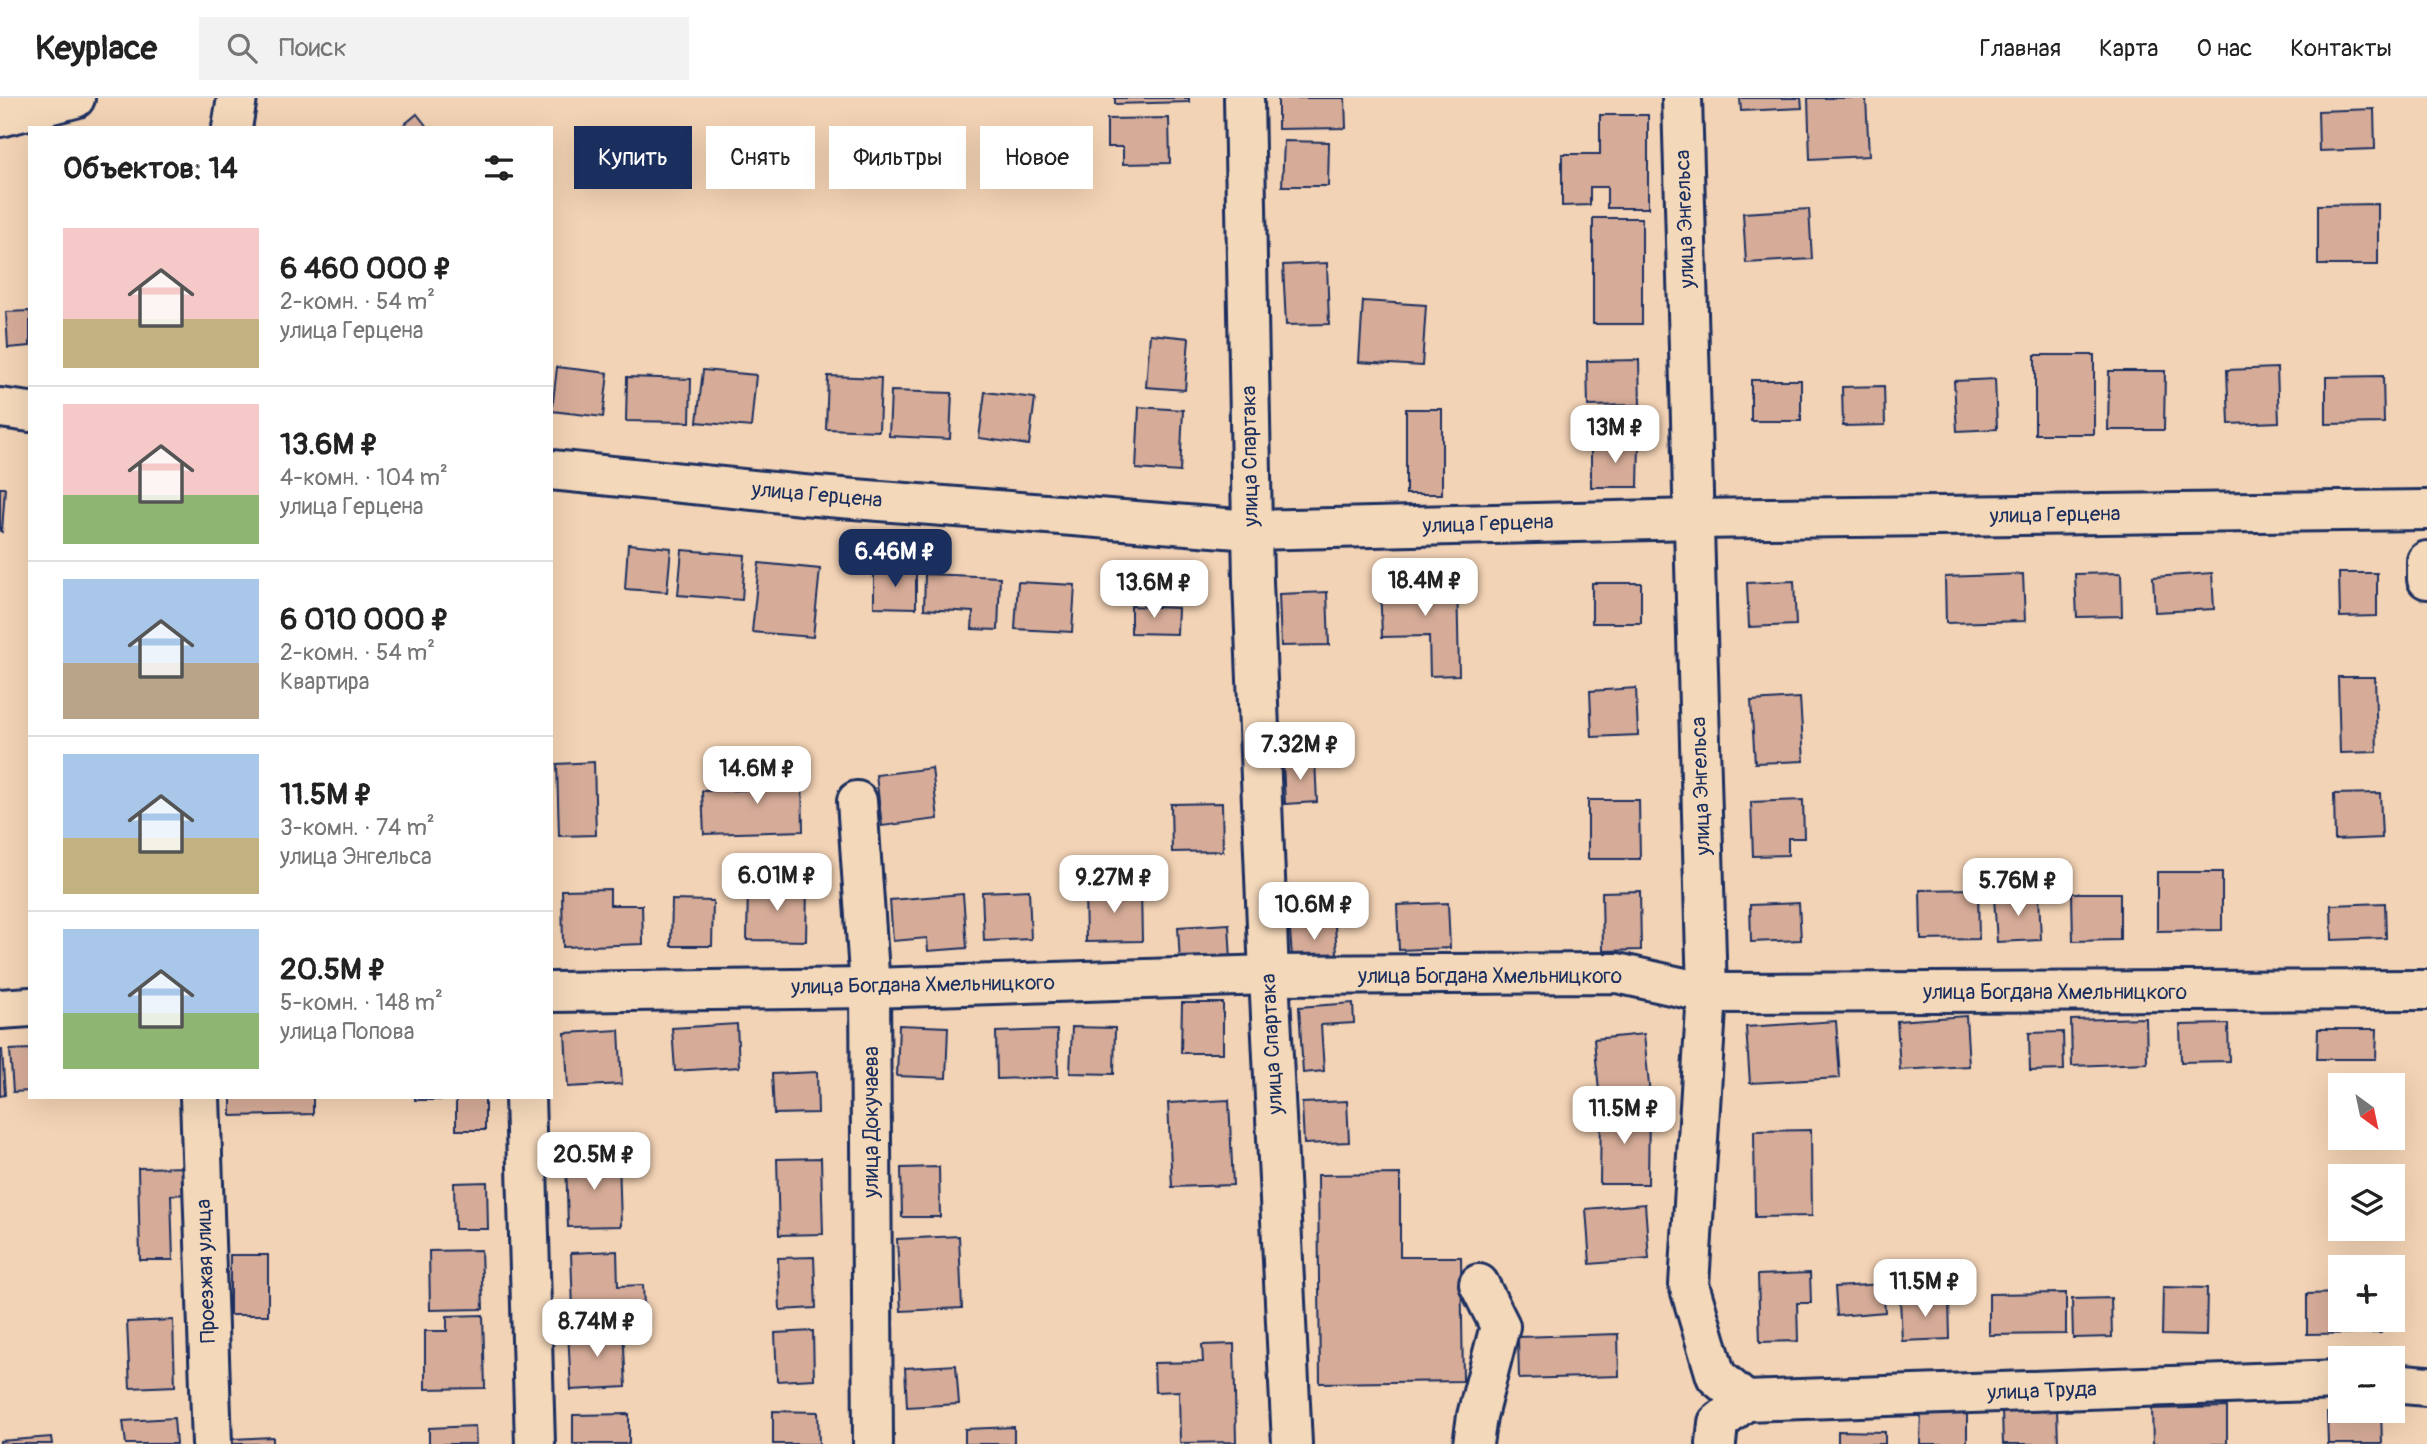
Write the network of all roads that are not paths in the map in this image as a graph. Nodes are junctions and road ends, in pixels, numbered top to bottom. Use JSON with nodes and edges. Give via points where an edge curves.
{"nodes":[{"id":1,"x":75,"y":98,"type":"edge"},
{"id":2,"x":237,"y":98,"type":"edge"},
{"id":3,"x":1244,"y":98,"type":"edge"},
{"id":4,"x":1682,"y":98,"type":"edge"},
{"id":5,"x":0,"y":117,"type":"edge"},
{"id":6,"x":232,"y":126,"type":"edge"},
{"id":7,"x":0,"y":408,"type":"edge"},
{"id":8,"x":28,"y":412,"type":"edge"},
{"id":9,"x":553,"y":470,"type":"edge"},
{"id":10,"x":2427,"y":510,"type":"edge"},
{"id":11,"x":1694,"y":519,"type":"junction"},
{"id":12,"x":1251,"y":530,"type":"junction"},
{"id":13,"x":2427,"y":561,"type":"edge"},
{"id":14,"x":2427,"y":579,"type":"edge"},
{"id":15,"x":857,"y":801,"type":"dead end"},
{"id":16,"x":1269,"y":975,"type":"junction"},
{"id":17,"x":870,"y":988,"type":"junction"},
{"id":18,"x":2427,"y":990,"type":"edge"},
{"id":19,"x":553,"y":992,"type":"edge"},
{"id":20,"x":1707,"y":993,"type":"junction"},
{"id":21,"x":28,"y":1007,"type":"edge"},
{"id":22,"x":0,"y":1009,"type":"edge"},
{"id":23,"x":200,"y":1099,"type":"edge"},
{"id":24,"x":525,"y":1099,"type":"edge"},
{"id":25,"x":1479,"y":1284,"type":"dead end"},
{"id":26,"x":2328,"y":1380,"type":"edge"},
{"id":27,"x":2405,"y":1383,"type":"edge"},
{"id":28,"x":2427,"y":1386,"type":"edge"},
{"id":29,"x":1745,"y":1401,"type":"junction"},
{"id":30,"x":212,"y":1444,"type":"edge"},
{"id":31,"x":535,"y":1444,"type":"edge"},
{"id":32,"x":873,"y":1444,"type":"edge"},
{"id":33,"x":1292,"y":1444,"type":"edge"},
{"id":34,"x":1472,"y":1444,"type":"edge"},
{"id":35,"x":1716,"y":1444,"type":"edge"}],
"edges":[{"from":1,"to":5,"type":"street"},
{"from":2,"to":6,"type":"street"},
{"from":3,"to":12,"type":"street","name":"улица Спартака"},
{"from":4,"to":11,"type":"street","name":"улица Энгельса"},
{"from":7,"to":8,"type":"street"},
{"from":9,"to":12,"type":"street","name":"улица Герцена"},
{"from":10,"to":11,"type":"street","name":"улица Герцена"},
{"from":11,"to":12,"type":"street","name":"улица Герцена"},
{"from":11,"to":20,"type":"street","name":"улица Энгельса"},
{"from":12,"to":16,"type":"street","name":"улица Спартака"},
{"from":13,"to":14,"type":"street"},
{"from":15,"to":17,"type":"street","name":"улица Докучаева"},
{"from":16,"to":17,"type":"street","name":"улица Богдана Хмельницкого"},
{"from":16,"to":20,"type":"street","name":"улица Богдана Хмельницкого","via":[[1617,973]]},
{"from":16,"to":33,"type":"street","name":"улица Спартака"},
{"from":17,"to":19,"type":"street","name":"улица Богдана Хмельницкого"},
{"from":17,"to":32,"type":"street","name":"улица Докучаева"},
{"from":18,"to":20,"type":"street","name":"улица Богдана Хмельницкого"},
{"from":20,"to":29,"type":"street","name":"улица Энгельса","via":[[1689,1285],[1716,1376]]},
{"from":21,"to":22,"type":"street"},
{"from":23,"to":30,"type":"street","name":"Проезжая улица"},
{"from":24,"to":31,"type":"street"},
{"from":25,"to":34,"type":"street","via":[[1500,1326]]},
{"from":26,"to":29,"type":"street","name":"улица Труда"},
{"from":27,"to":28,"type":"street"},
{"from":29,"to":35,"type":"street","via":[[1718,1423]]}]}
